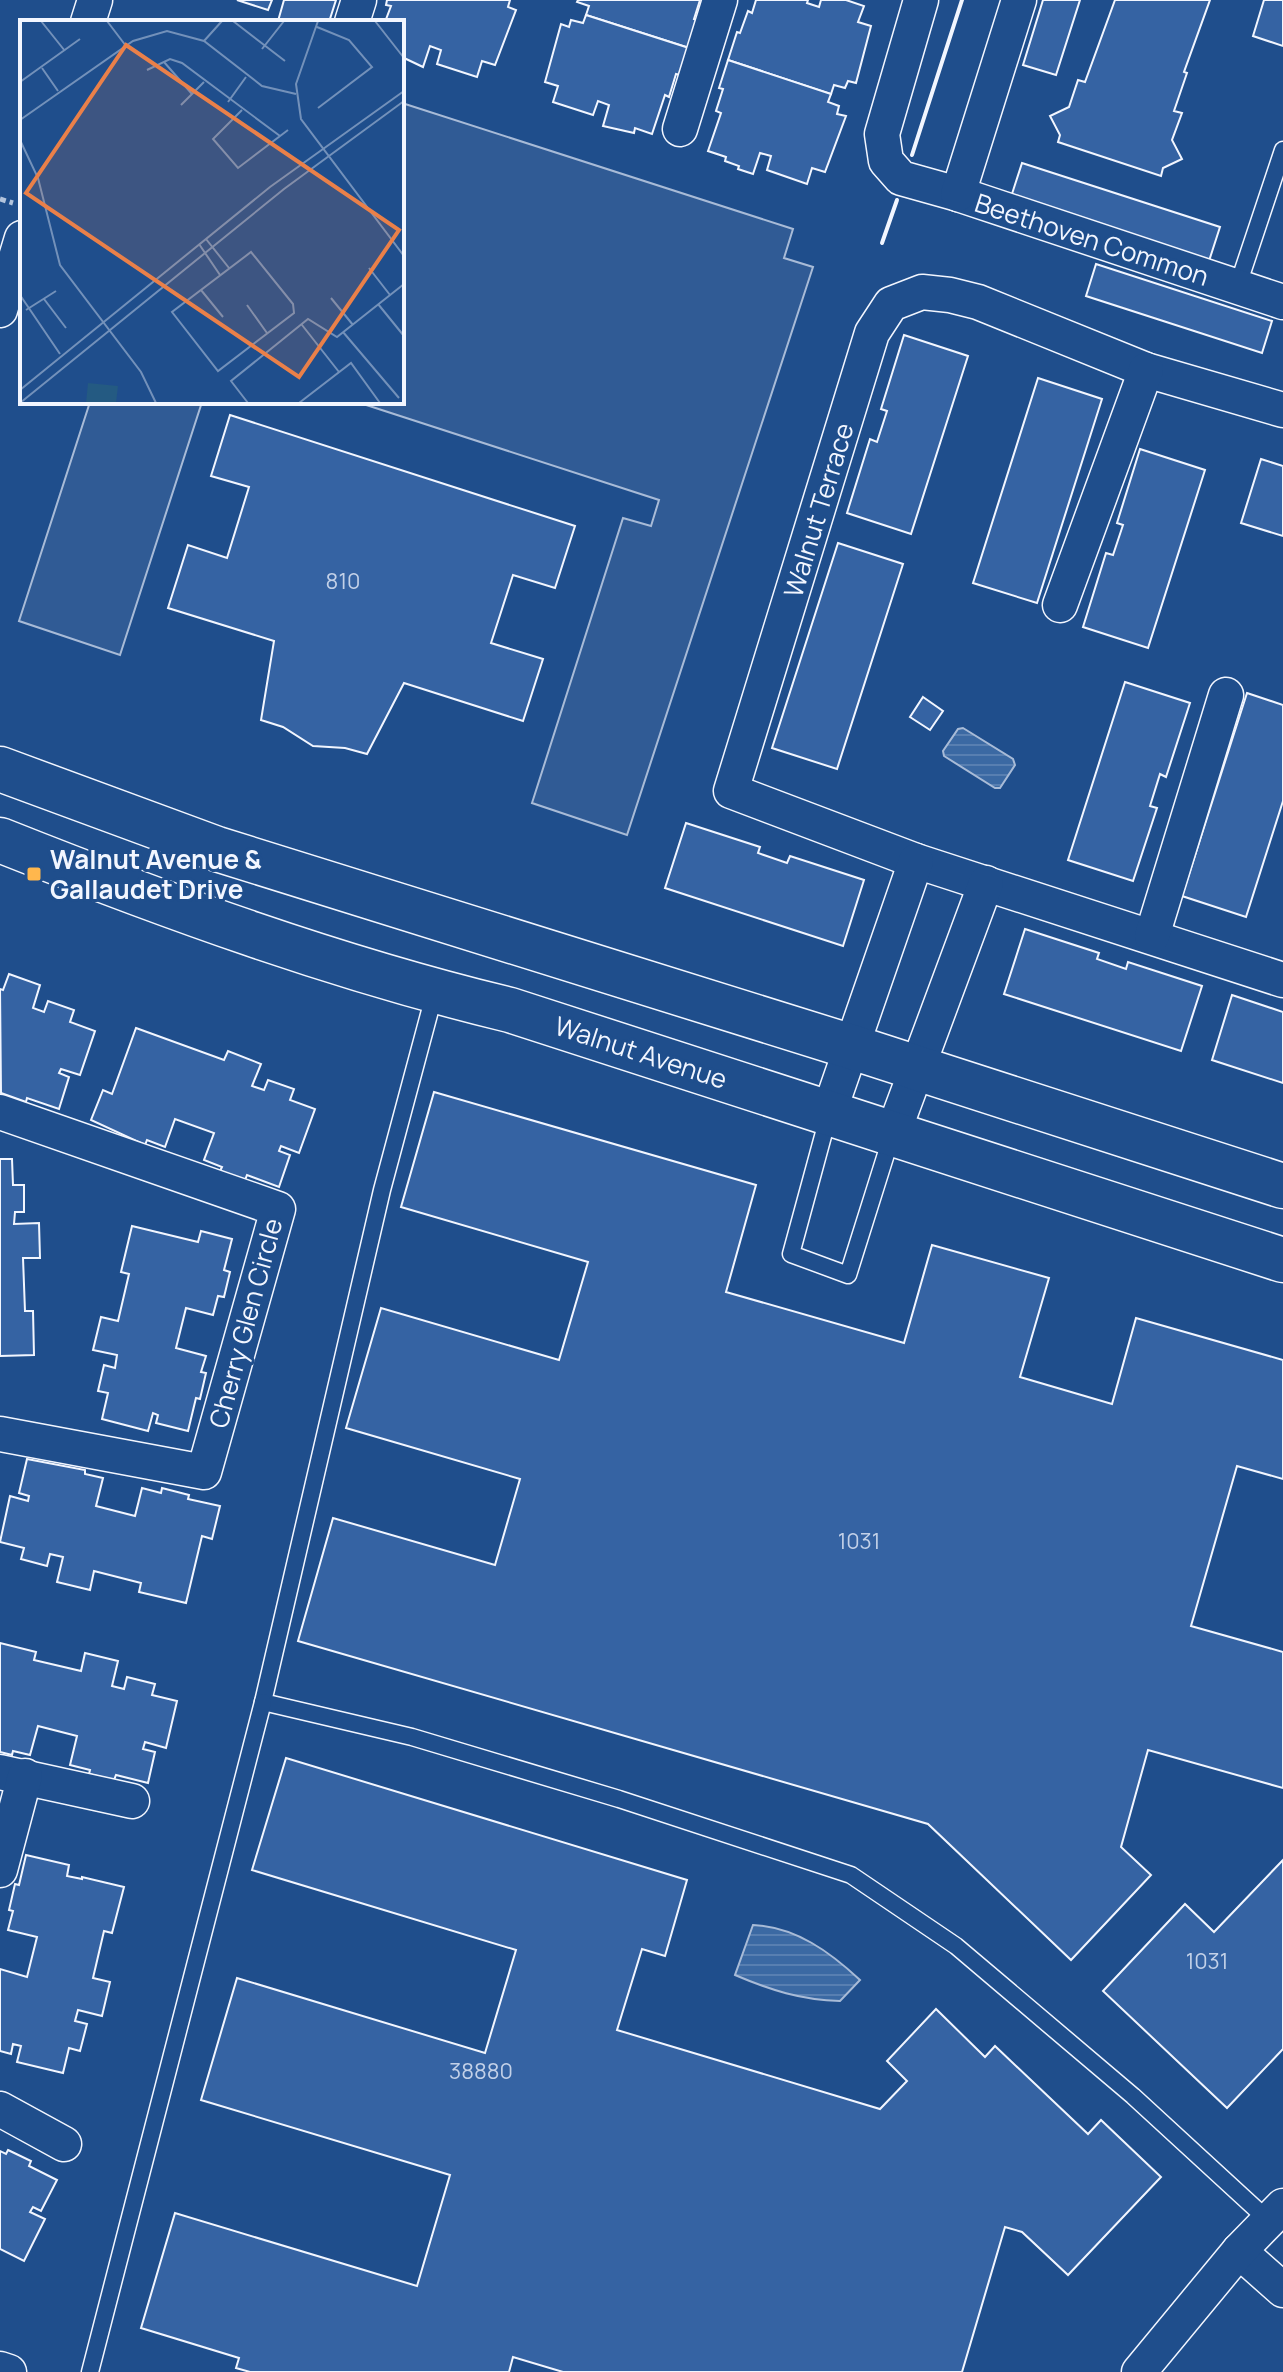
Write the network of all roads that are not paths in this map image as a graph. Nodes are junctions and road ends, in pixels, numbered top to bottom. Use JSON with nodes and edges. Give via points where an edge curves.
{"nodes":[{"id":1,"x":95,"y":0,"type":"edge"},
{"id":2,"x":359,"y":0,"type":"edge"},
{"id":3,"x":720,"y":0,"type":"edge"},
{"id":4,"x":921,"y":0,"type":"edge"},
{"id":5,"x":1019,"y":0,"type":"edge"},
{"id":6,"x":89,"y":20,"type":"edge"},
{"id":7,"x":353,"y":20,"type":"edge"},
{"id":8,"x":680,"y":129,"type":"dead end"},
{"id":9,"x":1283,"y":150,"type":"edge"},
{"id":10,"x":958,"y":194,"type":"junction"},
{"id":11,"x":20,"y":245,"type":"edge"},
{"id":12,"x":1237,"y":288,"type":"junction"},
{"id":13,"x":1283,"y":302,"type":"edge"},
{"id":14,"x":0,"y":310,"type":"edge"},
{"id":15,"x":1146,"y":370,"type":"junction"},
{"id":16,"x":1283,"y":410,"type":"edge"},
{"id":17,"x":1060,"y":605,"type":"dead end"},
{"id":18,"x":1226,"y":695,"type":"dead end"},
{"id":19,"x":0,"y":769,"type":"edge"},
{"id":20,"x":0,"y":840,"type":"edge"},
{"id":21,"x":916,"y":861,"type":"junction"},
{"id":22,"x":986,"y":883,"type":"junction"},
{"id":23,"x":1152,"y":936,"type":"junction"},
{"id":24,"x":1283,"y":980,"type":"edge"},
{"id":25,"x":435,"y":992,"type":"junction"},
{"id":26,"x":852,"y":1047,"type":"junction"},
{"id":27,"x":918,"y":1068,"type":"junction"},
{"id":28,"x":0,"y":1112,"type":"edge"},
{"id":29,"x":829,"y":1112,"type":"junction"},
{"id":30,"x":893,"y":1133,"type":"junction"},
{"id":31,"x":1283,"y":1186,"type":"edge"},
{"id":32,"x":1283,"y":1260,"type":"edge"},
{"id":33,"x":0,"y":1434,"type":"edge"},
{"id":34,"x":263,"y":1702,"type":"junction"},
{"id":35,"x":12,"y":1774,"type":"edge"},
{"id":36,"x":132,"y":1801,"type":"dead end"},
{"id":37,"x":0,"y":1870,"type":"edge"},
{"id":38,"x":0,"y":2109,"type":"edge"},
{"id":39,"x":64,"y":2144,"type":"dead end"},
{"id":40,"x":1276,"y":2213,"type":"edge"},
{"id":41,"x":1239,"y":2251,"type":"junction"},
{"id":42,"x":1283,"y":2290,"type":"edge"},
{"id":43,"x":90,"y":2372,"type":"edge"},
{"id":44,"x":1139,"y":2372,"type":"edge"}],
"edges":[{"from":1,"to":6,"type":"street"},
{"from":2,"to":7,"type":"street"},
{"from":3,"to":8,"type":"street"},
{"from":4,"to":10,"type":"street","via":[[882,134],[886,161],[901,178]]},
{"from":5,"to":10,"type":"street","name":"Beethoven Common"},
{"from":9,"to":12,"type":"lane"},
{"from":10,"to":12,"type":"street","name":"Beethoven Common"},
{"from":11,"to":14,"type":"street"},
{"from":12,"to":13,"type":"street","name":"Beethoven Common"},
{"from":15,"to":16,"type":"street","name":"Walnut Terrace"},
{"from":15,"to":17,"type":"street"},
{"from":15,"to":21,"type":"street","name":"Walnut Terrace","via":[[978,302],[936,293],[922,292],[891,304],[872,333],[731,791]]},
{"from":18,"to":23,"type":"street"},
{"from":19,"to":26,"type":"main road","via":[[217,849]]},
{"from":20,"to":25,"type":"main road","name":"Walnut Avenue","via":[[265,938]]},
{"from":21,"to":22,"type":"street","name":"Walnut Terrace"},
{"from":21,"to":26,"type":"street"},
{"from":22,"to":23,"type":"street","name":"Walnut Terrace"},
{"from":22,"to":27,"type":"street"},
{"from":23,"to":24,"type":"street","name":"Walnut Terrace"},
{"from":25,"to":29,"type":"main road","name":"Walnut Avenue","via":[[510,1010]]},
{"from":25,"to":34,"type":"lane","via":[[382,1190]]},
{"from":26,"to":27,"type":"main road"},
{"from":26,"to":29,"type":"street"},
{"from":27,"to":30,"type":"street"},
{"from":27,"to":31,"type":"main road"},
{"from":28,"to":33,"type":"street","name":"Cherry Glen Circle","via":[[278,1209],[204,1472]]},
{"from":29,"to":30,"type":"main road","name":"Walnut Avenue"},
{"from":29,"to":30,"type":"lane","via":[[791,1254],[848,1275]]},
{"from":30,"to":32,"type":"main road","name":"Walnut Avenue"},
{"from":34,"to":40,"type":"lane","via":[[412,1737],[851,1875],[956,1946]]},
{"from":34,"to":43,"type":"lane"},
{"from":35,"to":36,"type":"street"},
{"from":35,"to":37,"type":"street"},
{"from":38,"to":39,"type":"street"},
{"from":40,"to":41,"type":"street"},
{"from":41,"to":42,"type":"street"},
{"from":41,"to":44,"type":"street"}]}
